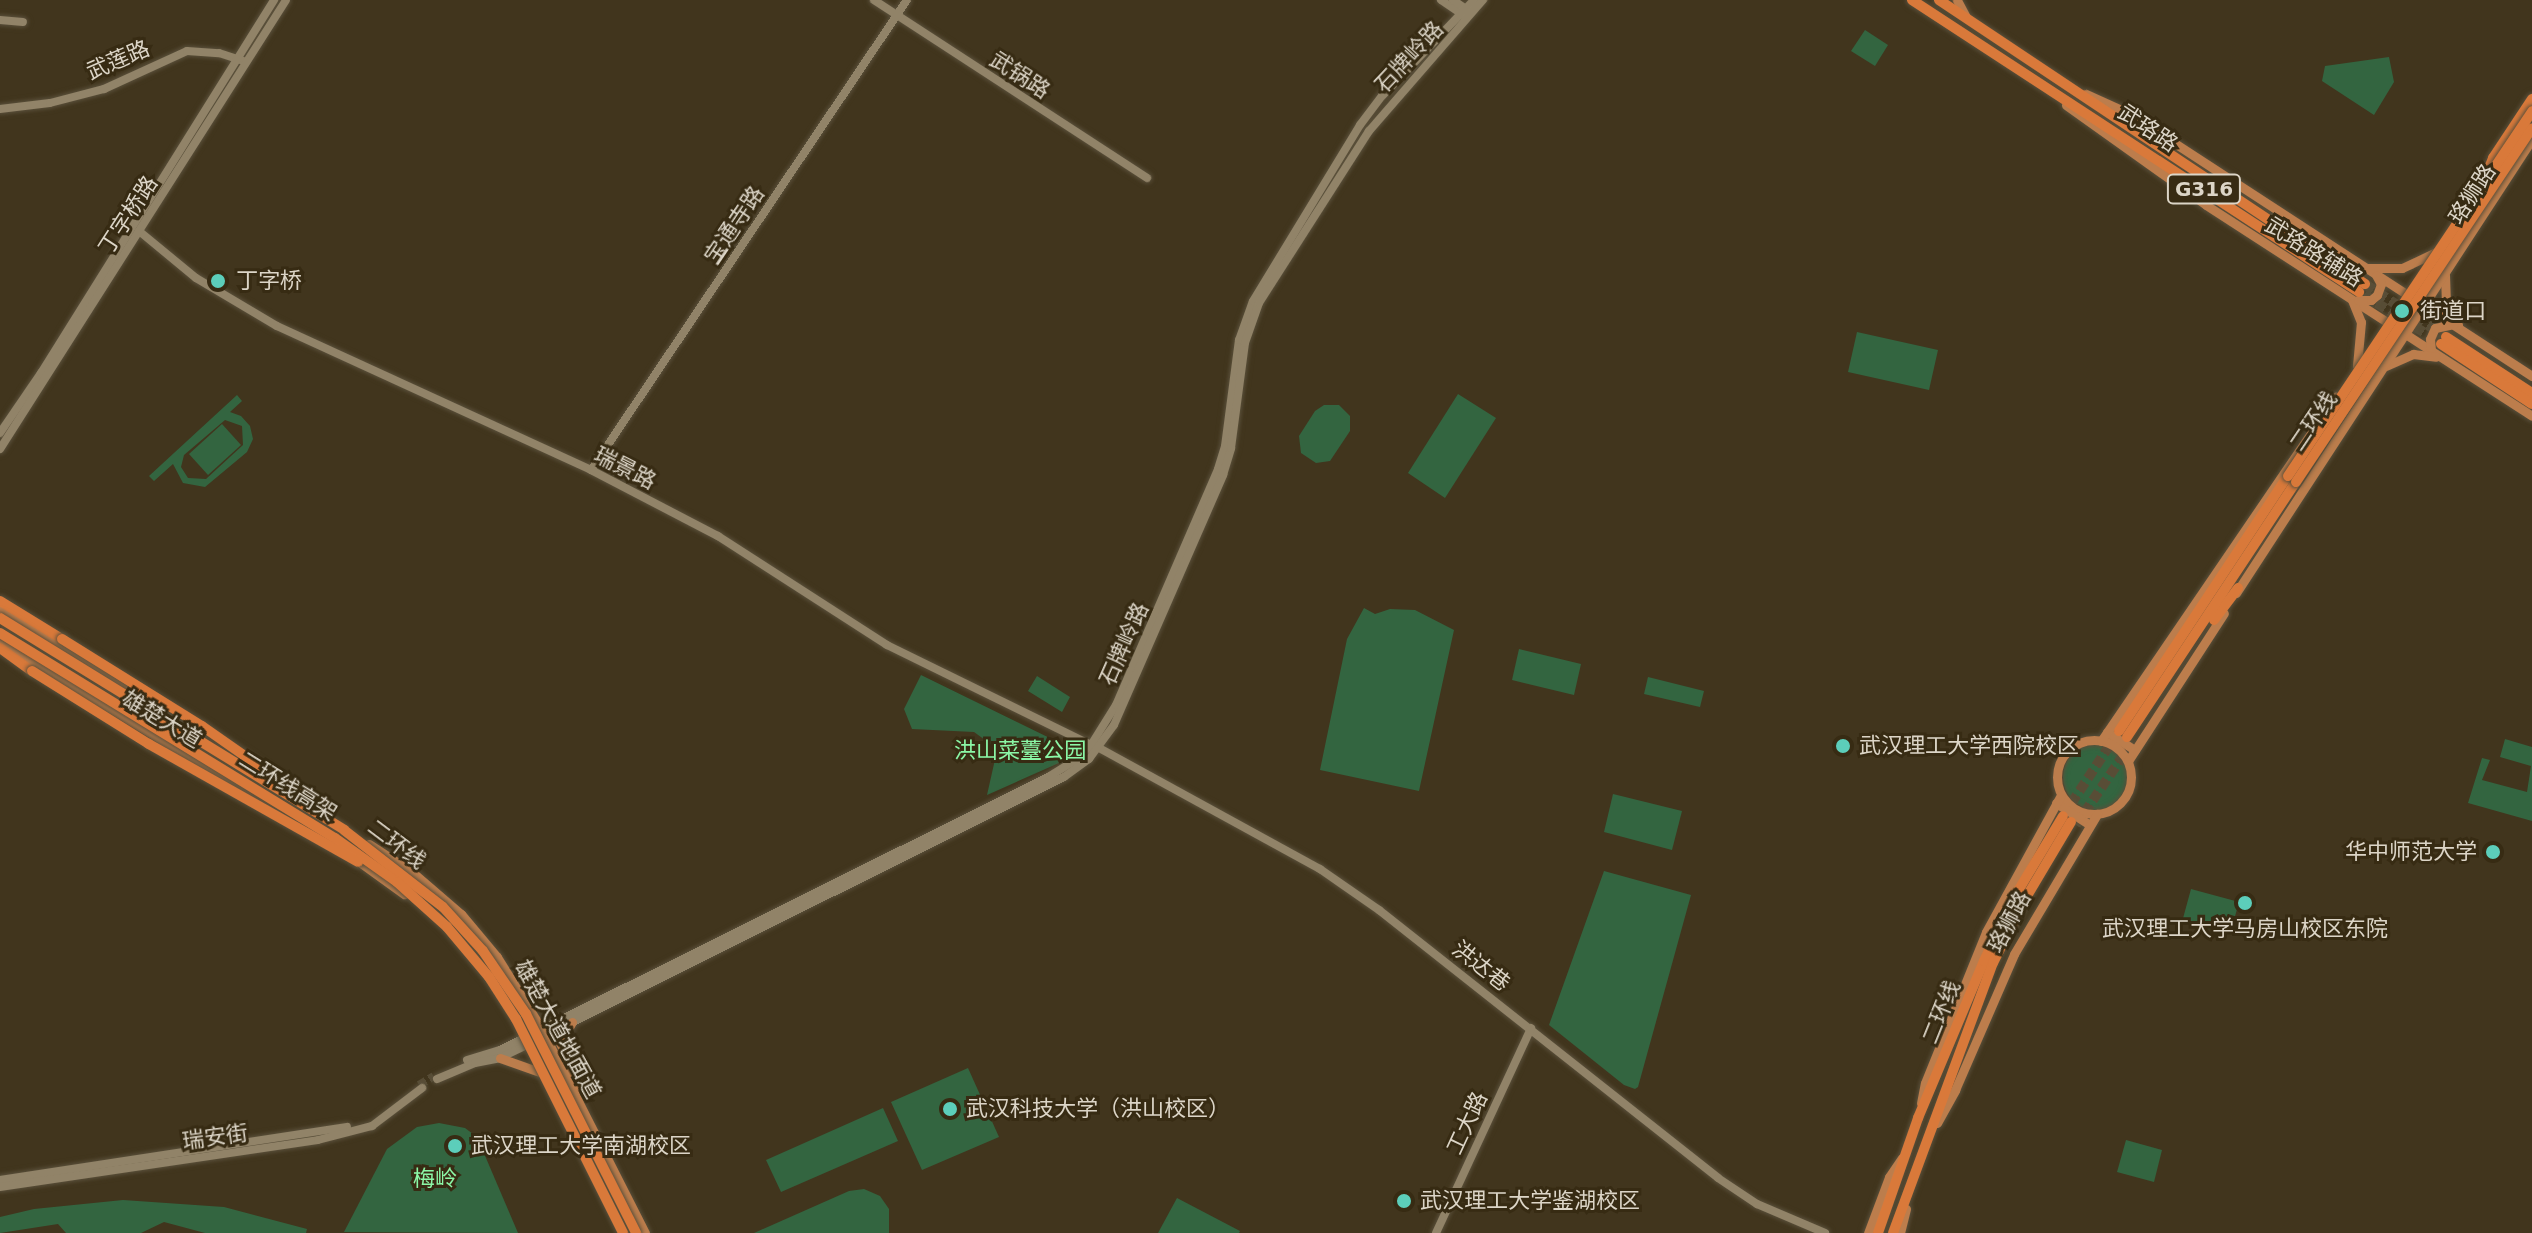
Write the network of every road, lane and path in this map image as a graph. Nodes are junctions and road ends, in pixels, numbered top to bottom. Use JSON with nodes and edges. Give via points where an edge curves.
{"nodes":[{"id":1,"x":274,"y":0,"type":"edge"},
{"id":2,"x":286,"y":0,"type":"edge"},
{"id":3,"x":874,"y":0,"type":"edge"},
{"id":4,"x":907,"y":0,"type":"edge"},
{"id":5,"x":1441,"y":0,"type":"edge"},
{"id":6,"x":1453,"y":0,"type":"edge"},
{"id":7,"x":1474,"y":0,"type":"edge"},
{"id":8,"x":1483,"y":0,"type":"edge"},
{"id":9,"x":1912,"y":0,"type":"edge"},
{"id":10,"x":1939,"y":0,"type":"edge"},
{"id":11,"x":1957,"y":0,"type":"edge"},
{"id":12,"x":1467,"y":14,"type":"junction"},
{"id":13,"x":897,"y":16,"type":"junction"},
{"id":14,"x":1966,"y":17,"type":"junction"},
{"id":15,"x":0,"y":20,"type":"edge"},
{"id":16,"x":23,"y":22,"type":"dead end"},
{"id":17,"x":243,"y":62,"type":"junction"},
{"id":18,"x":2070,"y":87,"type":"junction"},
{"id":19,"x":2532,"y":99,"type":"edge"},
{"id":20,"x":0,"y":109,"type":"edge"},
{"id":21,"x":2532,"y":109,"type":"edge"},
{"id":22,"x":2532,"y":128,"type":"edge"},
{"id":23,"x":2532,"y":139,"type":"edge"},
{"id":24,"x":1147,"y":178,"type":"dead end"},
{"id":25,"x":2484,"y":180,"type":"junction"},
{"id":26,"x":139,"y":231,"type":"junction"},
{"id":27,"x":2437,"y":252,"type":"junction"},
{"id":28,"x":2364,"y":267,"type":"junction"},
{"id":29,"x":2445,"y":272,"type":"junction"},
{"id":30,"x":2376,"y":275,"type":"junction"},
{"id":31,"x":2357,"y":292,"type":"junction"},
{"id":32,"x":2407,"y":294,"type":"junction"},
{"id":33,"x":2424,"y":305,"type":"junction"},
{"id":34,"x":2388,"y":322,"type":"junction"},
{"id":35,"x":2457,"y":326,"type":"junction"},
{"id":36,"x":2405,"y":333,"type":"junction"},
{"id":37,"x":2431,"y":350,"type":"junction"},
{"id":38,"x":2445,"y":359,"type":"junction"},
{"id":39,"x":2357,"y":366,"type":"junction"},
{"id":40,"x":2380,"y":371,"type":"junction"},
{"id":41,"x":2532,"y":376,"type":"edge"},
{"id":42,"x":2532,"y":393,"type":"edge"},
{"id":43,"x":2532,"y":404,"type":"edge"},
{"id":44,"x":2532,"y":416,"type":"edge"},
{"id":45,"x":0,"y":433,"type":"edge"},
{"id":46,"x":0,"y":449,"type":"edge"},
{"id":47,"x":591,"y":470,"type":"junction"},
{"id":48,"x":2292,"y":479,"type":"junction"},
{"id":49,"x":2246,"y":531,"type":"junction"},
{"id":50,"x":2238,"y":588,"type":"joint"},
{"id":51,"x":0,"y":601,"type":"edge"},
{"id":52,"x":0,"y":610,"type":"edge"},
{"id":53,"x":0,"y":618,"type":"edge"},
{"id":54,"x":0,"y":633,"type":"edge"},
{"id":55,"x":0,"y":641,"type":"edge"},
{"id":56,"x":0,"y":648,"type":"edge"},
{"id":57,"x":2120,"y":739,"type":"junction"},
{"id":58,"x":1095,"y":747,"type":"junction"},
{"id":59,"x":2128,"y":761,"type":"junction"},
{"id":60,"x":2057,"y":802,"type":"junction"},
{"id":61,"x":2097,"y":814,"type":"junction"},
{"id":62,"x":2077,"y":824,"type":"junction"},
{"id":63,"x":344,"y":830,"type":"junction"},
{"id":64,"x":572,"y":1022,"type":"junction"},
{"id":65,"x":1531,"y":1028,"type":"junction"},
{"id":66,"x":543,"y":1032,"type":"junction"},
{"id":67,"x":528,"y":1044,"type":"junction"},
{"id":68,"x":500,"y":1058,"type":"junction"},
{"id":69,"x":540,"y":1072,"type":"junction"},
{"id":70,"x":574,"y":1094,"type":"junction"},
{"id":71,"x":1918,"y":1118,"type":"junction"},
{"id":72,"x":1932,"y":1133,"type":"junction"},
{"id":73,"x":1906,"y":1152,"type":"junction"},
{"id":74,"x":0,"y":1180,"type":"edge"},
{"id":75,"x":0,"y":1187,"type":"edge"},
{"id":76,"x":1910,"y":1194,"type":"junction"},
{"id":77,"x":624,"y":1233,"type":"edge"},
{"id":78,"x":636,"y":1233,"type":"edge"},
{"id":79,"x":645,"y":1233,"type":"edge"},
{"id":80,"x":1436,"y":1233,"type":"edge"},
{"id":81,"x":1825,"y":1233,"type":"edge"},
{"id":82,"x":1868,"y":1233,"type":"edge"},
{"id":83,"x":1878,"y":1233,"type":"edge"},
{"id":84,"x":1893,"y":1233,"type":"edge"},
{"id":85,"x":1900,"y":1233,"type":"edge"}],
"edges":[{"from":1,"to":17,"type":"main road","name":"丁字桥路"},
{"from":2,"to":17,"type":"main road","name":"丁字桥路"},
{"from":3,"to":13,"type":"main road","name":"武锅路"},
{"from":4,"to":13,"type":"main road","name":"宝通寺路"},
{"from":5,"to":12,"type":"main road"},
{"from":6,"to":12,"type":"main road"},
{"from":7,"to":12,"type":"main road","name":"石牌岭路"},
{"from":8,"to":12,"type":"main road","name":"石牌岭路"},
{"from":9,"to":31,"type":"highway","name":"武珞路","number":"G316"},
{"from":10,"to":14,"type":"highway","name":"武珞路","number":"G316"},
{"from":11,"to":14,"type":"main road"},
{"from":12,"to":58,"type":"main road","name":"石牌岭路","via":[[1383,95],[1360,125],[1253,301],[1239,340],[1218,469]]},
{"from":13,"to":24,"type":"main road","name":"武锅路"},
{"from":13,"to":47,"type":"main road","name":"宝通寺路"},
{"from":14,"to":18,"type":"highway","name":"武珞路","number":"G316"},
{"from":15,"to":16,"type":"main road"},
{"from":17,"to":20,"type":"main road","name":"武莲路","via":[[219,53],[187,51],[104,89]]},
{"from":17,"to":26,"type":"main road","name":"丁字桥路"},
{"from":17,"to":45,"type":"main road","name":"丁字桥路"},
{"from":18,"to":28,"type":"main road","name":"武珞路辅路","via":[[2130,114]]},
{"from":18,"to":31,"type":"highway","name":"武珞路","number":"G316"},
{"from":19,"to":25,"type":"highway"},
{"from":21,"to":25,"type":"main road","name":"珞狮路"},
{"from":21,"to":48,"type":"highway","name":"二环线","bridge":true},
{"from":22,"to":48,"type":"highway","name":"二环线","bridge":true},
{"from":23,"to":29,"type":"main road","name":"珞狮路"},
{"from":25,"to":27,"type":"main road","name":"珞狮路"},
{"from":26,"to":46,"type":"main road","name":"丁字桥路"},
{"from":26,"to":47,"type":"main road","name":"瑞景路","via":[[196,278],[277,326]]},
{"from":27,"to":28,"type":"main road","via":[[2402,268]]},
{"from":27,"to":32,"type":"main road","name":"珞狮路"},
{"from":28,"to":30,"type":"main road","name":"武珞路辅路"},
{"from":29,"to":33,"type":"main road","name":"珞狮路"},
{"from":29,"to":35,"type":"main road","via":[[2446,303]]},
{"from":30,"to":31,"type":"main road","via":[[2381,284],[2377,295],[2367,301]]},
{"from":30,"to":32,"type":"main road","name":"武珞路辅路"},
{"from":31,"to":34,"type":"main road","name":"武珞路辅路"},
{"from":31,"to":39,"type":"main road"},
{"from":32,"to":33,"type":"main road","name":"武珞路辅路"},
{"from":32,"to":34,"type":"main road","name":"珞狮路"},
{"from":33,"to":35,"type":"main road","name":"武珞路辅路"},
{"from":33,"to":36,"type":"main road","name":"珞狮路"},
{"from":34,"to":36,"type":"main road","name":"武珞路辅路"},
{"from":34,"to":39,"type":"main road","name":"珞狮路"},
{"from":35,"to":37,"type":"main road","via":[[2435,328]]},
{"from":35,"to":41,"type":"main road","name":"武珞路辅路"},
{"from":36,"to":37,"type":"main road","name":"武珞路辅路"},
{"from":36,"to":40,"type":"main road","name":"珞狮路"},
{"from":37,"to":38,"type":"main road","name":"武珞路辅路"},
{"from":38,"to":40,"type":"main road","via":[[2413,354]]},
{"from":38,"to":44,"type":"main road","name":"武珞路辅路"},
{"from":39,"to":49,"type":"main road"},
{"from":40,"to":50,"type":"main road"},
{"from":42,"to":43,"type":"highway","via":[[2444,340]]},
{"from":47,"to":58,"type":"main road","name":"瑞景路","via":[[718,536],[887,645]]},
{"from":48,"to":49,"type":"highway","name":"二环线"},
{"from":48,"to":57,"type":"highway","name":"二环线"},
{"from":49,"to":57,"type":"highway"},
{"from":50,"to":57,"type":"highway"},
{"from":51,"to":63,"type":"highway","bridge":true,"via":[[211,732]]},
{"from":52,"to":66,"type":"main road","name":"雄楚大道地面道","via":[[412,872],[471,924]]},
{"from":53,"to":63,"type":"highway","name":"二环线","bridge":true},
{"from":54,"to":67,"type":"highway","name":"二环线高架","bridge":true,"via":[[335,838],[397,882],[472,955]]},
{"from":55,"to":67,"type":"main road","name":"雄楚大道","via":[[395,887],[466,956]]},
{"from":56,"to":67,"type":"highway","bridge":true,"via":[[149,744],[333,846],[405,895],[465,953]]},
{"from":57,"to":59,"type":"main road"},
{"from":57,"to":59,"type":"main road","via":[[2117,748]]},
{"from":57,"to":60,"type":"main road","via":[[2085,741],[2065,754],[2057,773]]},
{"from":58,"to":64,"type":"main road","name":"石牌岭路","via":[[1064,777]]},
{"from":58,"to":65,"type":"main road","name":"洪达巷","via":[[1320,869]]},
{"from":58,"to":66,"type":"main road","name":"石牌岭路","via":[[1050,776]]},
{"from":59,"to":61,"type":"main road","via":[[2132,776],[2127,795],[2115,808]]},
{"from":60,"to":61,"type":"main road"},
{"from":60,"to":62,"type":"main road"},
{"from":60,"to":71,"type":"main road","name":"珞狮路","via":[[1986,932],[1925,1083]]},
{"from":61,"to":62,"type":"main road","name":"珞狮路"},
{"from":62,"to":71,"type":"highway","name":"二环线","via":[[1997,931]]},
{"from":62,"to":72,"type":"main road","name":"珞狮路","via":[[2066,862],[2014,954]]},
{"from":62,"to":72,"type":"highway","name":"二环线","via":[[2006,934]]},
{"from":63,"to":78,"type":"highway","name":"二环线","bridge":true,"via":[[427,892],[489,959],[551,1059]]},
{"from":64,"to":66,"type":"main road","name":"石牌岭路"},
{"from":64,"to":70,"type":"main road","via":[[560,1043],[578,1083]]},
{"from":65,"to":80,"type":"main road","name":"工大路"},
{"from":65,"to":81,"type":"main road","name":"洪达巷","via":[[1718,1178],[1757,1204]]},
{"from":66,"to":67,"type":"main road","name":"石牌岭路"},
{"from":66,"to":70,"type":"main road","name":"雄楚大道地面道"},
{"from":67,"to":68,"type":"main road"},
{"from":67,"to":68,"type":"main road","via":[[435,1077]]},
{"from":67,"to":69,"type":"main road","name":"雄楚大道"},
{"from":67,"to":77,"type":"highway","name":"二环线高架","bridge":true},
{"from":68,"to":69,"type":"main road"},
{"from":69,"to":77,"type":"main road","name":"雄楚大道"},
{"from":70,"to":79,"type":"main road","name":"雄楚大道地面道"},
{"from":71,"to":73,"type":"highway","name":"二环线"},
{"from":72,"to":76,"type":"highway","name":"二环线"},
{"from":73,"to":82,"type":"main road","via":[[1889,1177]]},
{"from":73,"to":83,"type":"highway","name":"二环线"},
{"from":74,"to":75,"type":"main road","name":"瑞安街","via":[[362,1124],[420,1086],[372,1126],[318,1140]]},
{"from":76,"to":84,"type":"highway","name":"二环线"},
{"from":76,"to":85,"type":"main road"}]}
